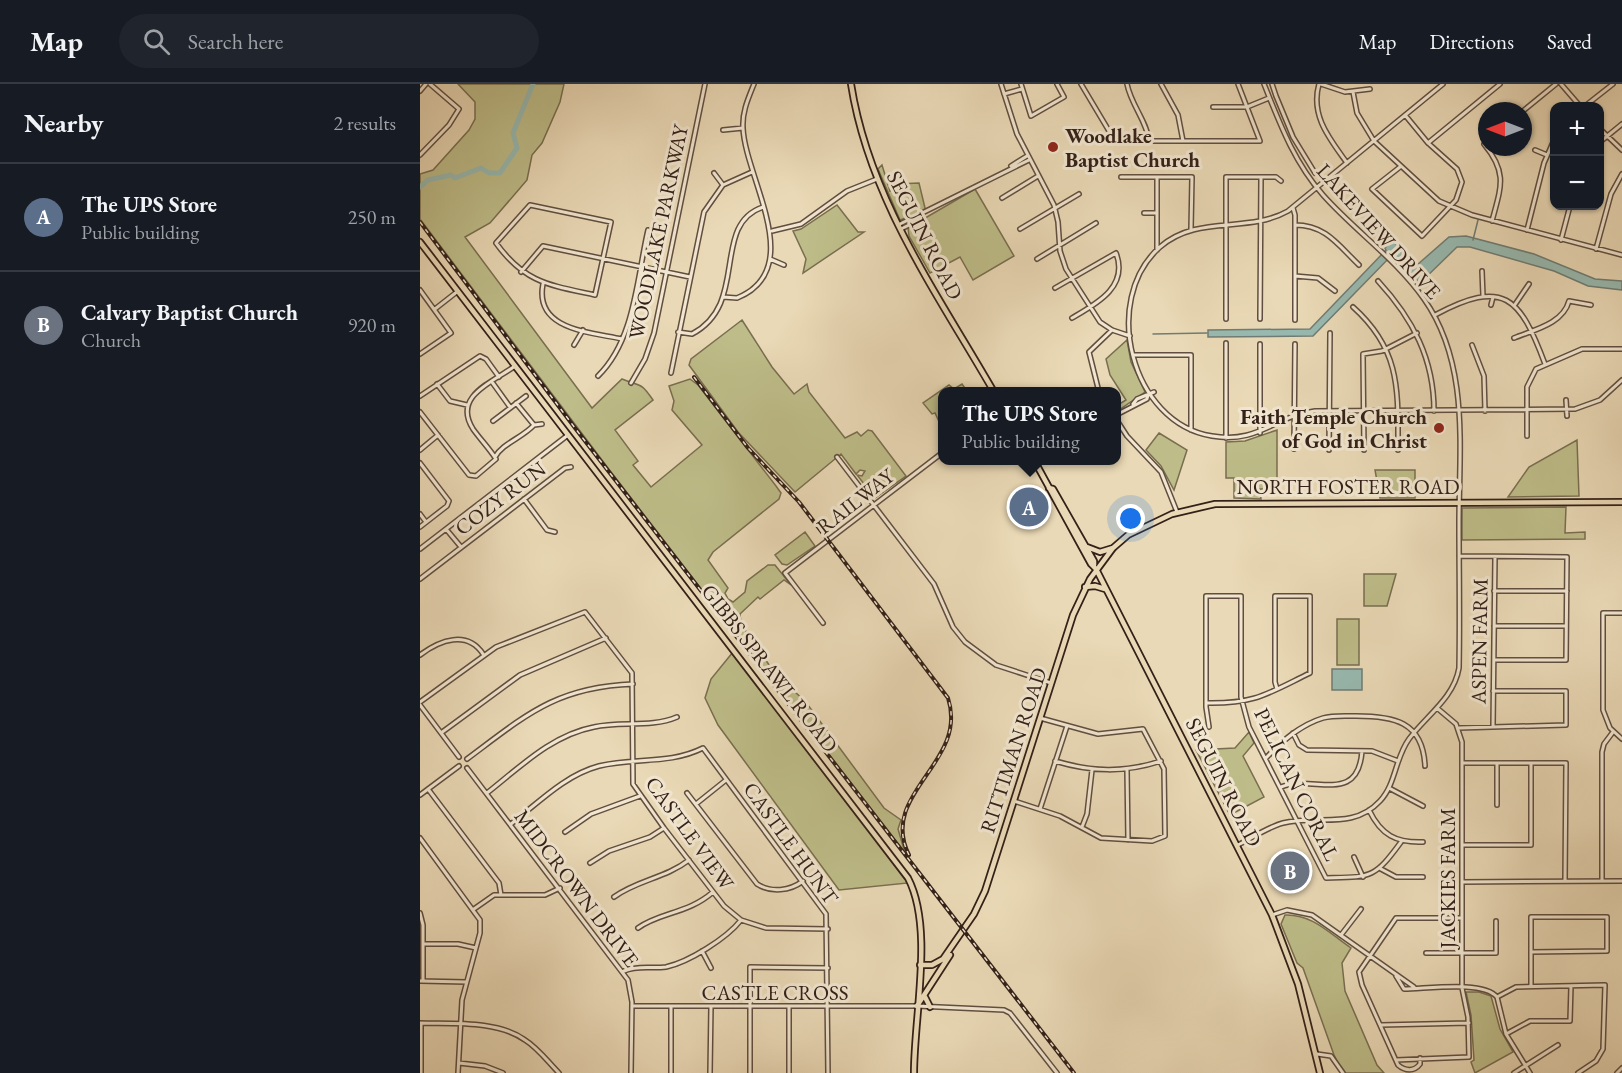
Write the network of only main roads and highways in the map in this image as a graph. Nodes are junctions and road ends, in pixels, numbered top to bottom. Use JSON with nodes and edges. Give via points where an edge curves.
{"nodes":[{"id":1,"x":851,"y":84,"type":"edge"},
{"id":2,"x":420,"y":242,"type":"edge"},
{"id":3,"x":990,"y":387,"type":"edge"},
{"id":4,"x":1037,"y":465,"type":"edge"},
{"id":5,"x":1050,"y":488,"type":"junction"},
{"id":6,"x":1622,"y":502,"type":"edge"},
{"id":7,"x":1086,"y":546,"type":"junction"},
{"id":8,"x":1113,"y":548,"type":"junction"},
{"id":9,"x":1095,"y":567,"type":"junction"},
{"id":10,"x":1085,"y":587,"type":"junction"},
{"id":11,"x":1107,"y":590,"type":"junction"},
{"id":12,"x":957,"y":939,"type":"junction"},
{"id":13,"x":920,"y":965,"type":"junction"},
{"id":14,"x":925,"y":997,"type":"junction"},
{"id":15,"x":917,"y":1006,"type":"junction"},
{"id":16,"x":930,"y":1007,"type":"road end"},
{"id":17,"x":914,"y":1073,"type":"edge"},
{"id":18,"x":1320,"y":1073,"type":"edge"}],
"edges":[{"from":1,"to":3,"type":"main road","name":"SEGUIN ROAD","via":[[862,136],[899,228]]},
{"from":2,"to":13,"type":"main road","name":"GIBBS SPRAWL ROAD","via":[[908,878],[921,918]]},
{"from":4,"to":5,"type":"main road","name":"SEGUIN ROAD"},
{"from":5,"to":7,"type":"main road","name":"SEGUIN ROAD"},
{"from":5,"to":9,"type":"main road","name":"SEGUIN ROAD"},
{"from":6,"to":8,"type":"main road","name":"NORTH FOSTER ROAD","via":[[1234,503],[1177,512],[1139,528]]},
{"from":7,"to":8,"type":"main road","via":[[1097,552]]},
{"from":7,"to":9,"type":"main road","name":"SEGUIN ROAD"},
{"from":8,"to":9,"type":"main road","name":"NORTH FOSTER ROAD"},
{"from":9,"to":10,"type":"main road","name":"RITTIMAN ROAD"},
{"from":9,"to":11,"type":"main road","name":"SEGUIN ROAD"},
{"from":10,"to":11,"type":"main road"},
{"from":10,"to":12,"type":"main road","name":"RITTIMAN ROAD","via":[[990,877],[974,914]]},
{"from":11,"to":18,"type":"main road","name":"SEGUIN ROAD","via":[[1272,915],[1298,984]]},
{"from":12,"to":13,"type":"main road","name":"RITTIMAN ROAD","via":[[940,962]]},
{"from":12,"to":14,"type":"main road","name":"RITTIMAN ROAD"},
{"from":13,"to":15,"type":"main road","name":"GIBBS SPRAWL ROAD"},
{"from":14,"to":15,"type":"main road","name":"RITTIMAN ROAD"},
{"from":14,"to":16,"type":"main road"},
{"from":15,"to":17,"type":"main road"}]}
